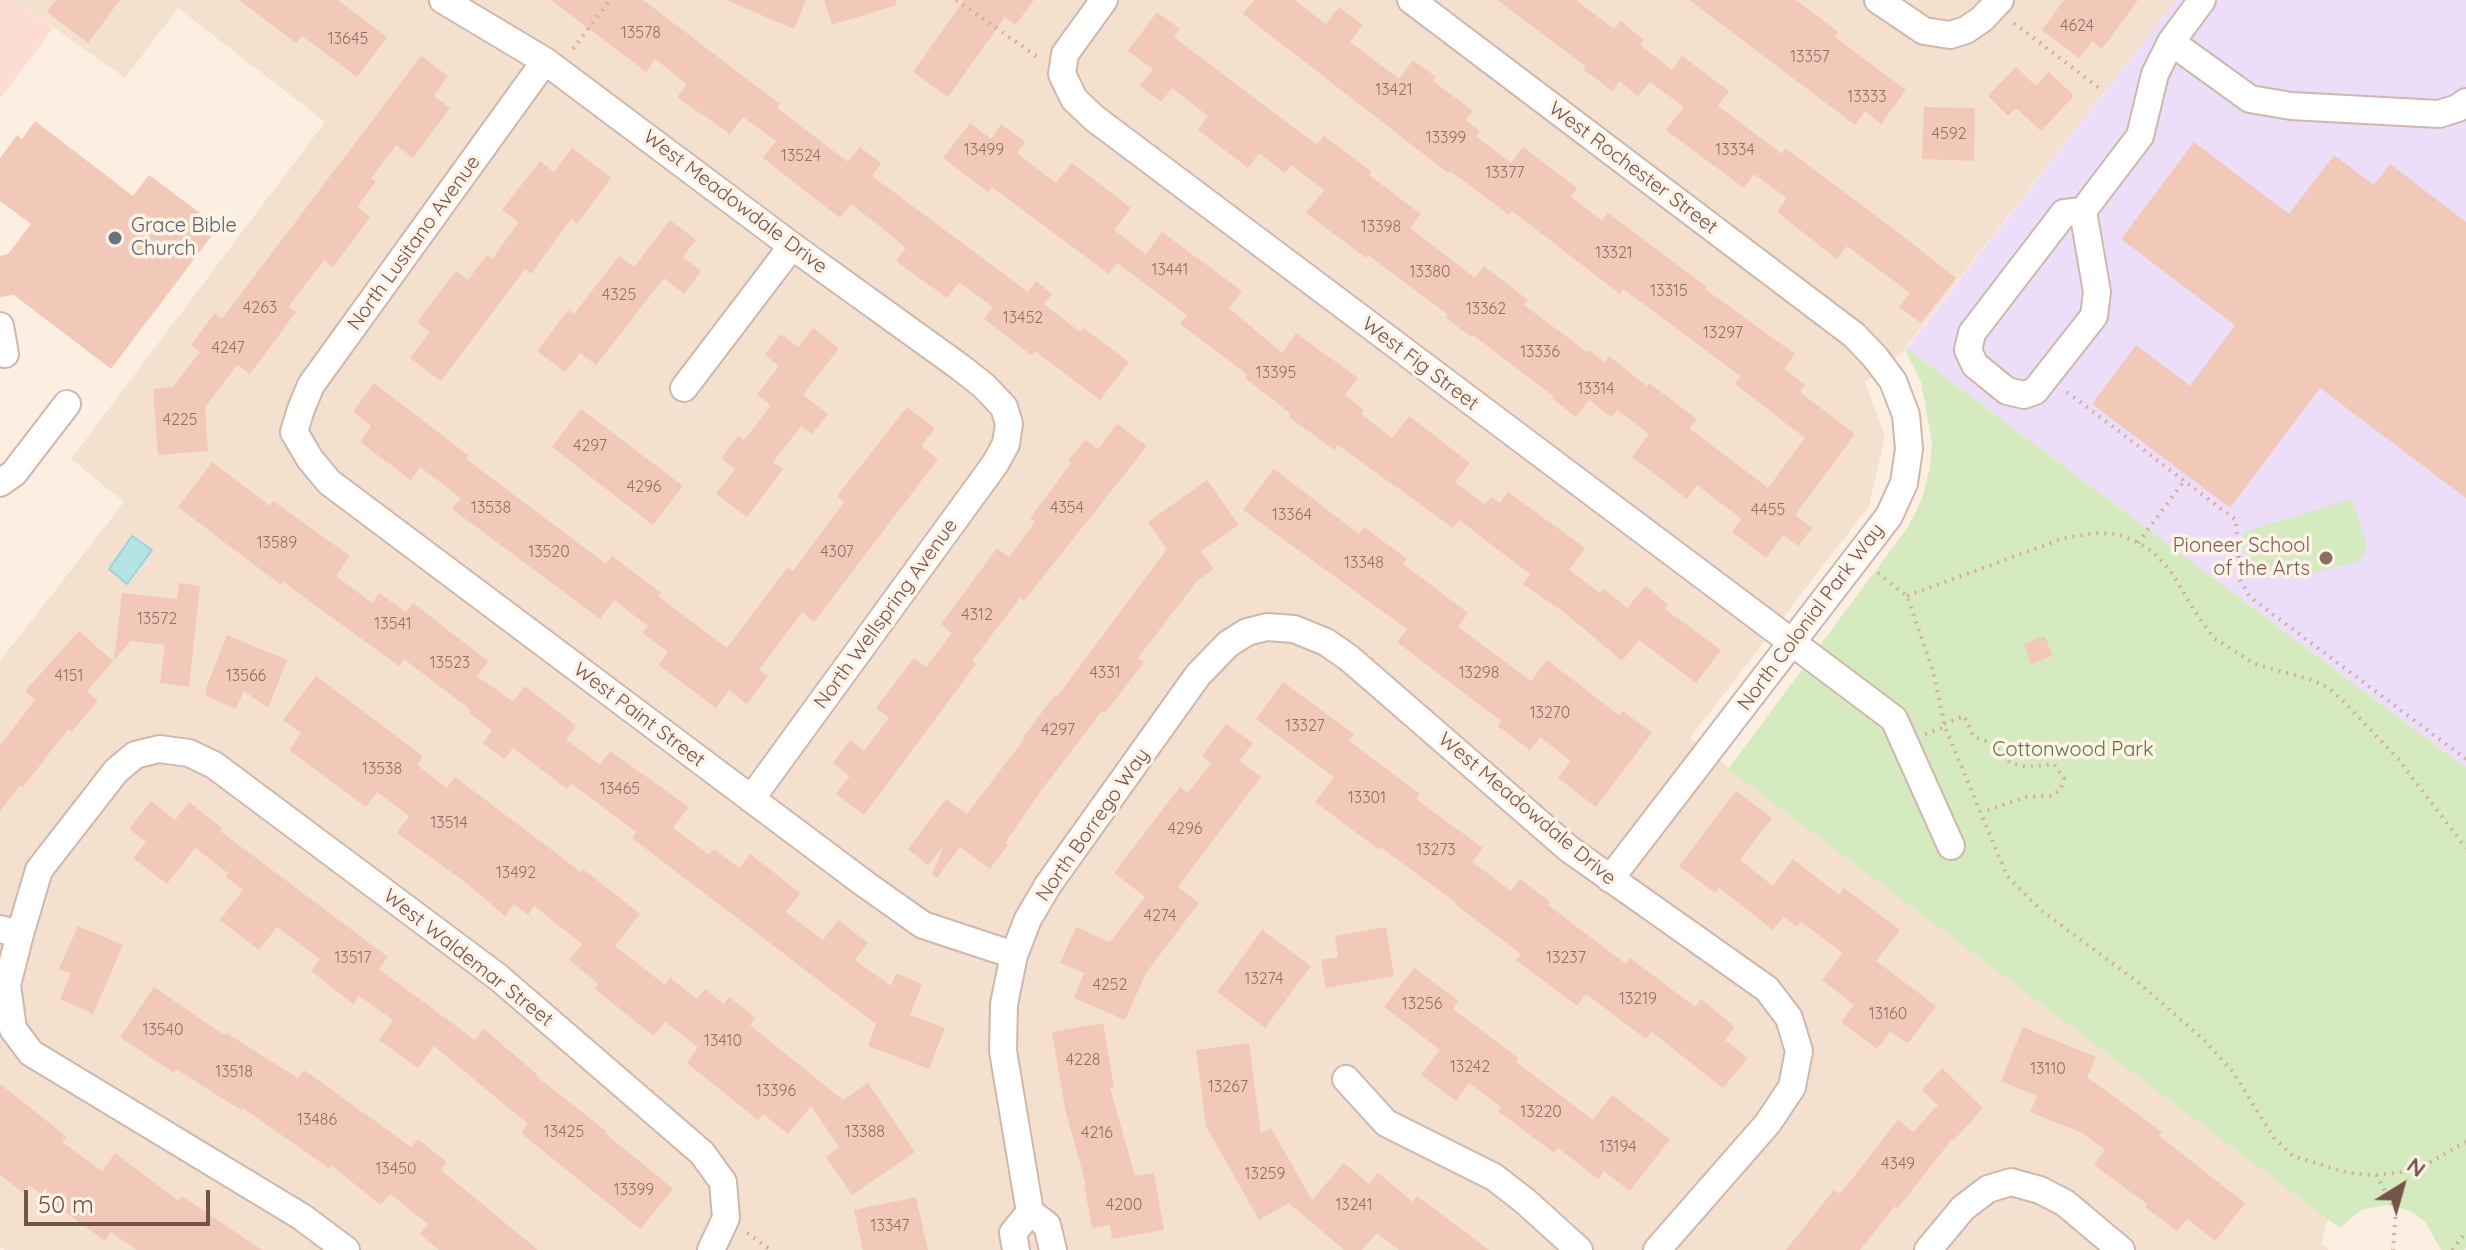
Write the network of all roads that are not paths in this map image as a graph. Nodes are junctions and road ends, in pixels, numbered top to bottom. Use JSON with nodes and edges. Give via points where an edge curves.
{"nodes":[{"id":1,"x":443,"y":0,"type":"edge"},
{"id":2,"x":1104,"y":0,"type":"edge"},
{"id":3,"x":1411,"y":0,"type":"edge"},
{"id":4,"x":1878,"y":0,"type":"edge"},
{"id":5,"x":2202,"y":0,"type":"edge"},
{"id":6,"x":1996,"y":4,"type":"edge"},
{"id":7,"x":2171,"y":42,"type":"junction"},
{"id":8,"x":551,"y":65,"type":"junction"},
{"id":9,"x":2466,"y":102,"type":"edge"},
{"id":10,"x":2083,"y":211,"type":"junction"},
{"id":11,"x":792,"y":246,"type":"junction"},
{"id":12,"x":0,"y":326,"type":"edge"},
{"id":13,"x":1854,"y":335,"type":"joint"},
{"id":14,"x":5,"y":354,"type":"dead end"},
{"id":15,"x":684,"y":388,"type":"dead end"},
{"id":16,"x":67,"y":404,"type":"dead end"},
{"id":17,"x":1009,"y":424,"type":"joint"},
{"id":18,"x":294,"y":432,"type":"joint"},
{"id":19,"x":0,"y":483,"type":"edge"},
{"id":20,"x":1267,"y":627,"type":"joint"},
{"id":21,"x":1791,"y":643,"type":"junction"},
{"id":22,"x":751,"y":799,"type":"junction"},
{"id":23,"x":1951,"y":846,"type":"dead end"},
{"id":24,"x":1610,"y":879,"type":"junction"},
{"id":25,"x":10,"y":931,"type":"edge"},
{"id":26,"x":1014,"y":955,"type":"junction"},
{"id":27,"x":1346,"y":1079,"type":"dead end"},
{"id":28,"x":1030,"y":1212,"type":"junction"},
{"id":29,"x":346,"y":1250,"type":"edge"},
{"id":30,"x":711,"y":1250,"type":"edge"},
{"id":31,"x":1016,"y":1250,"type":"edge"},
{"id":32,"x":1053,"y":1250,"type":"edge"},
{"id":33,"x":1579,"y":1250,"type":"edge"},
{"id":34,"x":1657,"y":1250,"type":"edge"},
{"id":35,"x":1928,"y":1250,"type":"edge"},
{"id":36,"x":2121,"y":1250,"type":"edge"}],
"edges":[{"from":1,"to":8,"type":"street","name":"West Meadowdale Drive"},
{"from":2,"to":21,"type":"street","name":"West Fig Street","via":[[1065,54],[1062,74],[1074,99],[1094,118]]},
{"from":3,"to":13,"type":"street","name":"West Rochester Street"},
{"from":4,"to":6,"type":"street","via":[[1924,31],[1950,35],[1966,30]]},
{"from":5,"to":7,"type":"street"},
{"from":7,"to":9,"type":"street","via":[[2250,99],[2439,114]]},
{"from":7,"to":10,"type":"street","via":[[2155,74],[2140,136]]},
{"from":8,"to":11,"type":"street","name":"West Meadowdale Drive"},
{"from":8,"to":18,"type":"street","name":"North Lusitano Avenue","via":[[311,385]]},
{"from":10,"to":10,"type":"street","via":[[2064,213],[1972,333],[1968,350],[1975,365],[2007,391],[2035,391],[2094,316],[2097,292]]},
{"from":11,"to":15,"type":"street"},
{"from":11,"to":17,"type":"street","name":"West Meadowdale Drive","via":[[984,386],[1004,407]]},
{"from":12,"to":14,"type":"street"},
{"from":13,"to":21,"type":"street","name":"North Colonial Park Way","via":[[1893,381],[1906,415],[1904,483],[1889,516]]},
{"from":16,"to":19,"type":"street","via":[[14,473]]},
{"from":17,"to":22,"type":"street","name":"North Wellspring Avenue","via":[[995,464]]},
{"from":18,"to":22,"type":"street","name":"West Paint Street","via":[[329,482]]},
{"from":20,"to":24,"type":"street","name":"West Meadowdale Drive","via":[[1294,629],[1349,658]]},
{"from":20,"to":26,"type":"street","name":"North Borrego Way","via":[[1228,644],[1198,675],[1048,885]]},
{"from":21,"to":23,"type":"street","name":"West Fig Street","via":[[1894,719]]},
{"from":21,"to":24,"type":"street","name":"North Colonial Park Way"},
{"from":22,"to":26,"type":"street","name":"West Paint Street","via":[[923,925]]},
{"from":24,"to":34,"type":"street","name":"West Meadowdale Drive","via":[[1767,989],[1789,1018],[1799,1051],[1792,1087],[1768,1123]]},
{"from":25,"to":29,"type":"street","via":[[7,985],[13,1029],[31,1053],[302,1217]]},
{"from":25,"to":30,"type":"street","name":"West Waldemar Street","via":[[39,870],[116,771],[135,755],[159,749],[189,753],[214,765],[498,977],[702,1153],[723,1182],[726,1218]]},
{"from":26,"to":28,"type":"street","name":"North Borrego Way","via":[[1004,1004],[1003,1051]]},
{"from":27,"to":33,"type":"street","via":[[1386,1123],[1494,1177]]},
{"from":28,"to":31,"type":"street","via":[[1013,1233]]},
{"from":28,"to":32,"type":"street","name":"North Borrego Way","via":[[1047,1225]]},
{"from":35,"to":36,"type":"street","via":[[1963,1208],[1988,1189],[2011,1182],[2065,1203]]}]}
